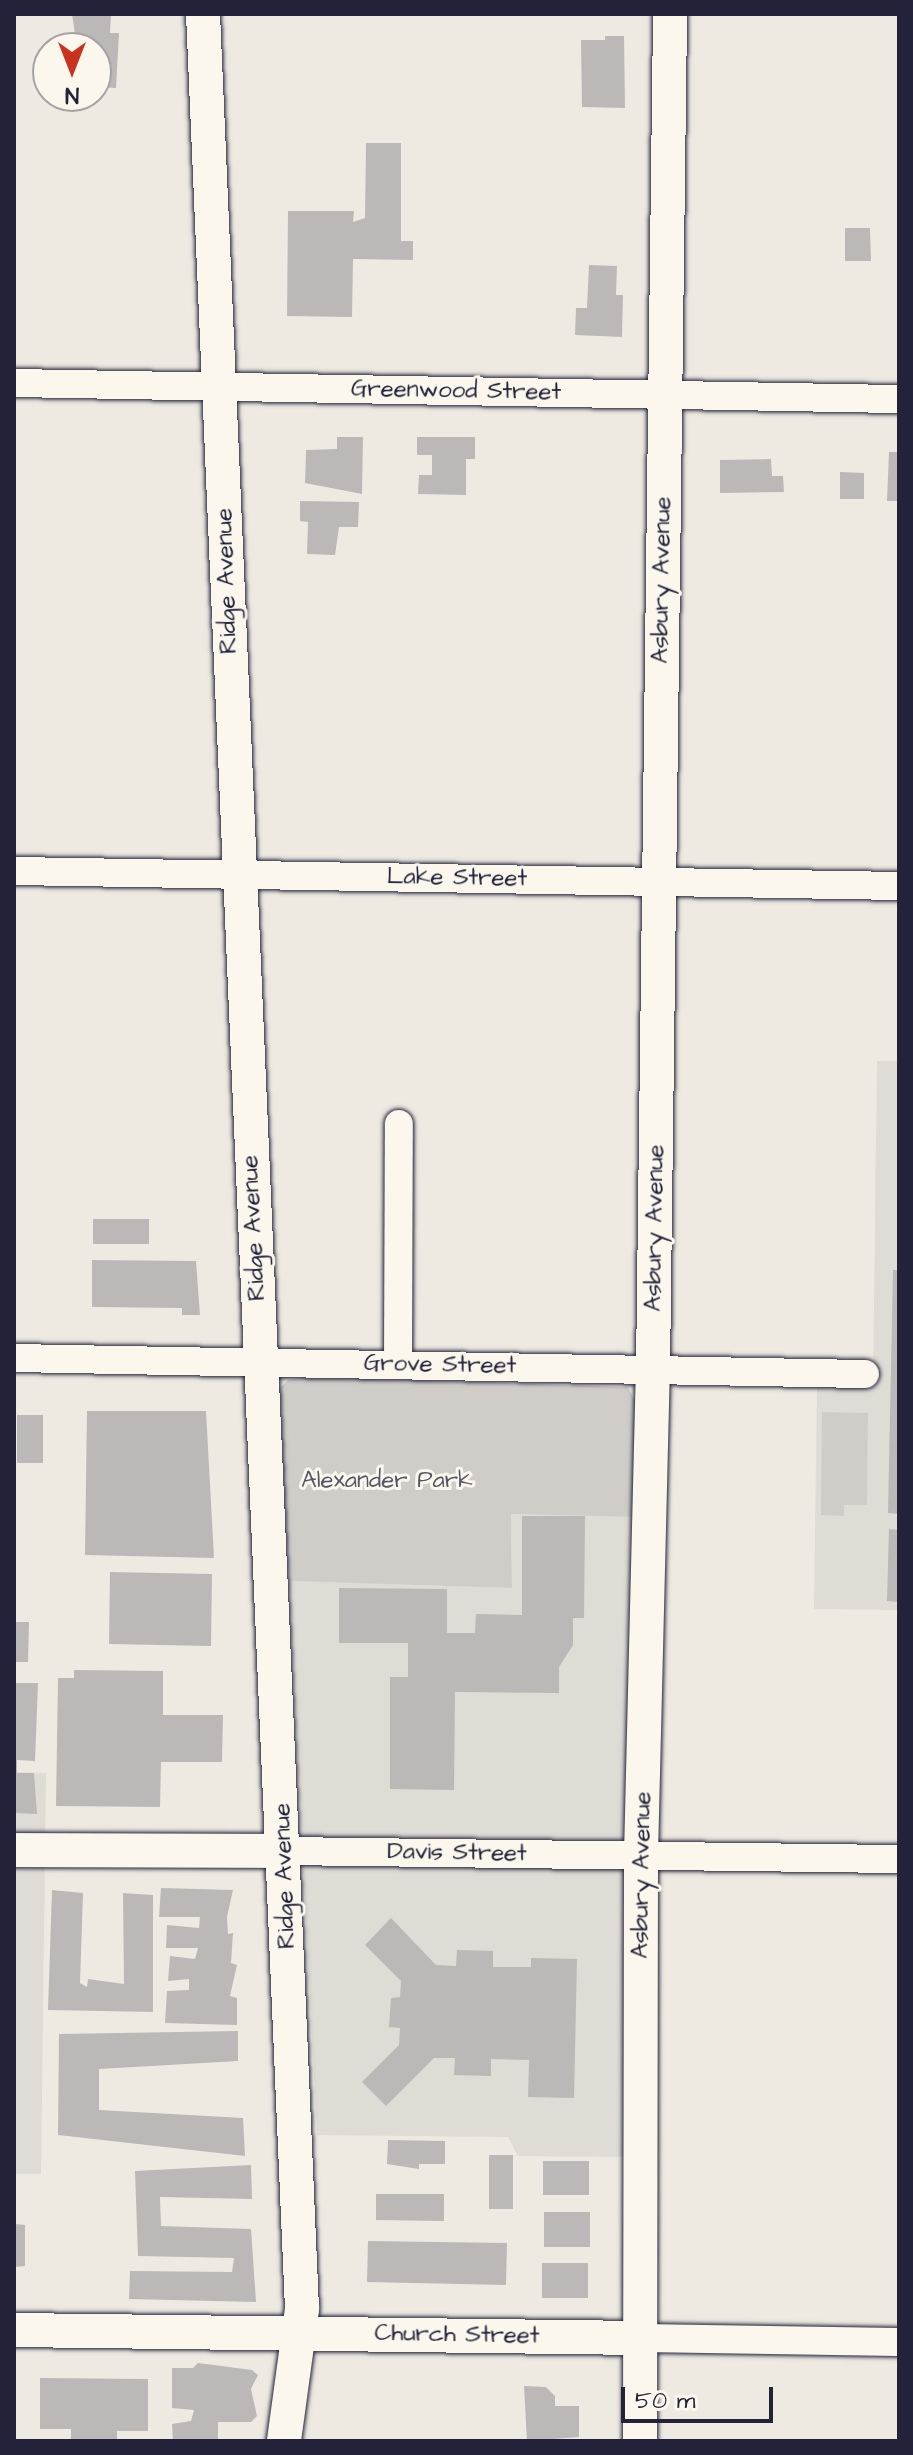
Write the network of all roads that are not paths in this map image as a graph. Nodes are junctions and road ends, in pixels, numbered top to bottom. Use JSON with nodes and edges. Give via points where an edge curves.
{"nodes":[{"id":1,"x":203,"y":14,"type":"edge"},
{"id":2,"x":670,"y":14,"type":"edge"},
{"id":3,"x":14,"y":383,"type":"edge"},
{"id":4,"x":220,"y":386,"type":"junction"},
{"id":5,"x":665,"y":394,"type":"junction"},
{"id":6,"x":899,"y":399,"type":"edge"},
{"id":7,"x":14,"y":871,"type":"edge"},
{"id":8,"x":238,"y":874,"type":"junction"},
{"id":9,"x":659,"y":882,"type":"junction"},
{"id":10,"x":899,"y":886,"type":"edge"},
{"id":11,"x":399,"y":1124,"type":"dead end"},
{"id":12,"x":14,"y":1358,"type":"edge"},
{"id":13,"x":260,"y":1362,"type":"junction"},
{"id":14,"x":398,"y":1364,"type":"junction"},
{"id":15,"x":653,"y":1370,"type":"junction"},
{"id":16,"x":865,"y":1374,"type":"dead end"},
{"id":17,"x":14,"y":1850,"type":"edge"},
{"id":18,"x":284,"y":1851,"type":"junction"},
{"id":19,"x":641,"y":1855,"type":"junction"},
{"id":20,"x":899,"y":1859,"type":"edge"},
{"id":21,"x":14,"y":2330,"type":"edge"},
{"id":22,"x":302,"y":2332,"type":"junction"},
{"id":23,"x":640,"y":2338,"type":"junction"},
{"id":24,"x":899,"y":2342,"type":"edge"},
{"id":25,"x":284,"y":2441,"type":"edge"},
{"id":26,"x":640,"y":2441,"type":"edge"}],
"edges":[{"from":1,"to":4,"type":"main road","name":"Ridge Avenue"},
{"from":2,"to":5,"type":"main road","name":"Asbury Avenue"},
{"from":3,"to":4,"type":"street","name":"Greenwood Street"},
{"from":4,"to":5,"type":"street","name":"Greenwood Street"},
{"from":4,"to":8,"type":"main road","name":"Ridge Avenue"},
{"from":5,"to":6,"type":"street","name":"Greenwood Street"},
{"from":5,"to":9,"type":"main road","name":"Asbury Avenue"},
{"from":7,"to":8,"type":"street","name":"Lake Street"},
{"from":8,"to":9,"type":"street","name":"Lake Street"},
{"from":8,"to":13,"type":"main road","name":"Ridge Avenue"},
{"from":9,"to":10,"type":"street","name":"Lake Street"},
{"from":9,"to":15,"type":"main road","name":"Asbury Avenue"},
{"from":11,"to":14,"type":"street"},
{"from":12,"to":13,"type":"street","name":"Grove Street"},
{"from":13,"to":14,"type":"street","name":"Grove Street"},
{"from":13,"to":18,"type":"main road","name":"Ridge Avenue"},
{"from":14,"to":15,"type":"street","name":"Grove Street"},
{"from":15,"to":16,"type":"street","name":"Grove Street"},
{"from":15,"to":19,"type":"main road","name":"Asbury Avenue"},
{"from":17,"to":18,"type":"main road","name":"Davis Street"},
{"from":18,"to":19,"type":"street","name":"Davis Street"},
{"from":18,"to":22,"type":"main road","name":"Ridge Avenue"},
{"from":19,"to":20,"type":"street","name":"Davis Street"},
{"from":19,"to":23,"type":"main road","name":"Asbury Avenue"},
{"from":21,"to":22,"type":"main road","name":"Church Street"},
{"from":22,"to":23,"type":"main road","name":"Church Street"},
{"from":22,"to":25,"type":"main road","name":"Ridge Avenue"},
{"from":23,"to":24,"type":"street","name":"Church Street"},
{"from":23,"to":26,"type":"main road","name":"Asbury Avenue"}]}
